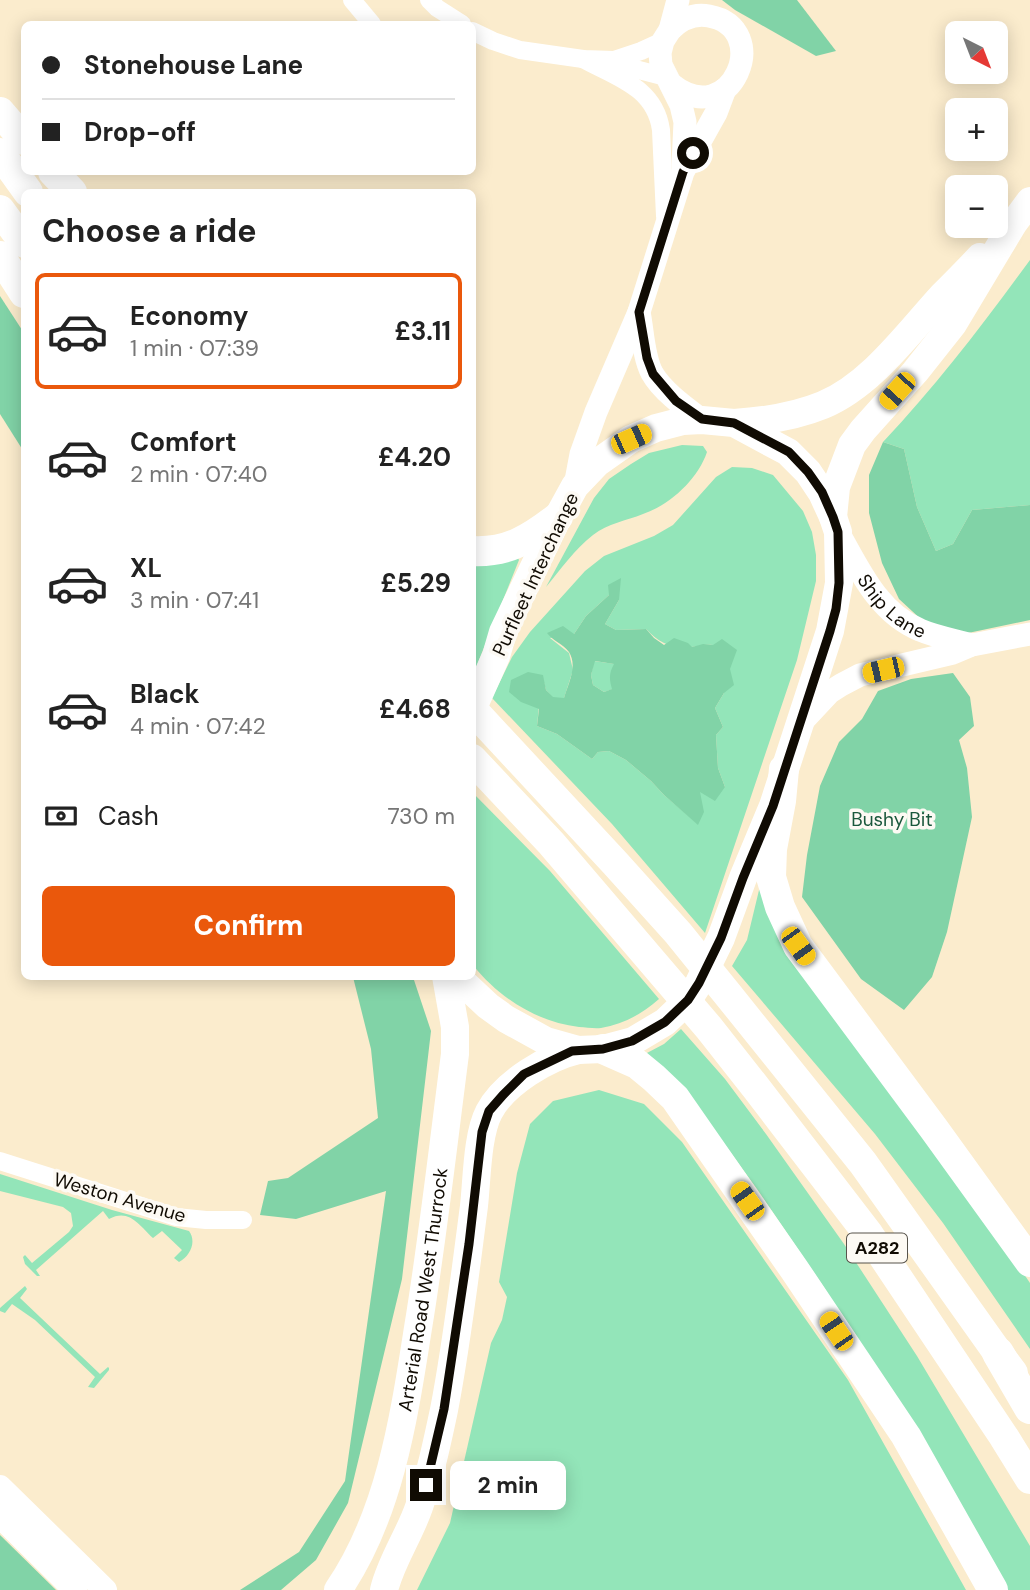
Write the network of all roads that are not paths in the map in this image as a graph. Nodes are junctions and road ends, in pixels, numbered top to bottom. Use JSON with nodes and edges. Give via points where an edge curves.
{"nodes":[{"id":1,"x":352,"y":0,"type":"edge"},
{"id":2,"x":429,"y":0,"type":"edge"},
{"id":3,"x":678,"y":0,"type":"edge"},
{"id":4,"x":710,"y":8,"type":"edge"},
{"id":5,"x":370,"y":21,"type":"edge"},
{"id":6,"x":457,"y":21,"type":"edge"},
{"id":7,"x":476,"y":33,"type":"edge"},
{"id":8,"x":666,"y":35,"type":"junction"},
{"id":9,"x":583,"y":59,"type":"junction"},
{"id":10,"x":614,"y":60,"type":"junction"},
{"id":11,"x":669,"y":80,"type":"junction"},
{"id":12,"x":725,"y":89,"type":"junction"},
{"id":13,"x":0,"y":112,"type":"edge"},
{"id":14,"x":21,"y":136,"type":"edge"},
{"id":15,"x":0,"y":153,"type":"edge"},
{"id":16,"x":683,"y":172,"type":"junction"},
{"id":17,"x":56,"y":175,"type":"edge"},
{"id":18,"x":26,"y":189,"type":"edge"},
{"id":19,"x":69,"y":189,"type":"edge"},
{"id":20,"x":1030,"y":201,"type":"edge"},
{"id":21,"x":0,"y":210,"type":"edge"},
{"id":22,"x":1013,"y":224,"type":"junction"},
{"id":23,"x":666,"y":227,"type":"junction"},
{"id":24,"x":21,"y":239,"type":"edge"},
{"id":25,"x":0,"y":256,"type":"edge"},
{"id":26,"x":21,"y":288,"type":"edge"},
{"id":27,"x":639,"y":312,"type":"junction"},
{"id":28,"x":702,"y":419,"type":"junction"},
{"id":29,"x":734,"y":423,"type":"junction"},
{"id":30,"x":575,"y":486,"type":"junction"},
{"id":31,"x":558,"y":517,"type":"junction"},
{"id":32,"x":836,"y":524,"type":"junction"},
{"id":33,"x":476,"y":551,"type":"edge"},
{"id":34,"x":1030,"y":634,"type":"edge"},
{"id":35,"x":972,"y":645,"type":"junction"},
{"id":36,"x":476,"y":700,"type":"edge"},
{"id":37,"x":476,"y":713,"type":"edge"},
{"id":38,"x":799,"y":725,"type":"junction"},
{"id":39,"x":477,"y":764,"type":"edge"},
{"id":40,"x":784,"y":769,"type":"junction"},
{"id":41,"x":447,"y":980,"type":"edge"},
{"id":42,"x":460,"y":980,"type":"edge"},
{"id":43,"x":591,"y":1049,"type":"junction"},
{"id":44,"x":0,"y":1161,"type":"edge"},
{"id":45,"x":243,"y":1220,"type":"dead end"},
{"id":46,"x":1030,"y":1262,"type":"edge"},
{"id":47,"x":998,"y":1353,"type":"junction"},
{"id":48,"x":1030,"y":1394,"type":"edge"},
{"id":49,"x":1030,"y":1408,"type":"edge"},
{"id":50,"x":1030,"y":1479,"type":"edge"},
{"id":51,"x":0,"y":1487,"type":"edge"},
{"id":52,"x":0,"y":1516,"type":"edge"},
{"id":53,"x":374,"y":1518,"type":"junction"},
{"id":54,"x":75,"y":1590,"type":"edge"},
{"id":55,"x":105,"y":1590,"type":"edge"},
{"id":56,"x":323,"y":1590,"type":"edge"},
{"id":57,"x":338,"y":1590,"type":"edge"},
{"id":58,"x":384,"y":1590,"type":"edge"},
{"id":59,"x":993,"y":1590,"type":"edge"}],
"edges":[{"from":1,"to":5,"type":"street"},
{"from":2,"to":6,"type":"street"},
{"from":3,"to":8,"type":"street"},
{"from":4,"to":8,"type":"street","via":[[703,15],[679,21]]},
{"from":4,"to":12,"type":"street","via":[[735,32],[743,53],[738,75]]},
{"from":7,"to":9,"type":"street","via":[[520,50]]},
{"from":8,"to":10,"type":"street","via":[[641,51]]},
{"from":8,"to":11,"type":"street","via":[[660,53]]},
{"from":9,"to":10,"type":"street"},
{"from":9,"to":23,"type":"street","via":[[623,79],[650,100],[657,112]]},
{"from":10,"to":11,"type":"street"},
{"from":11,"to":12,"type":"street","via":[[691,96]]},
{"from":11,"to":16,"type":"street","via":[[685,122]]},
{"from":12,"to":16,"type":"street"},
{"from":13,"to":14,"type":"highway"},
{"from":15,"to":18,"type":"highway"},
{"from":16,"to":23,"type":"street"},
{"from":17,"to":19,"type":"highway"},
{"from":20,"to":22,"type":"main road"},
{"from":21,"to":24,"type":"highway"},
{"from":22,"to":29,"type":"main road","via":[[850,389],[792,416]]},
{"from":22,"to":32,"type":"main road","via":[[953,324],[852,445],[836,487]]},
{"from":23,"to":27,"type":"street"},
{"from":25,"to":26,"type":"highway"},
{"from":27,"to":28,"type":"street","via":[[653,374],[676,401]]},
{"from":27,"to":30,"type":"street","via":[[596,412]]},
{"from":28,"to":29,"type":"main road","name":"Purfleet Interchange"},
{"from":28,"to":30,"type":"main road","name":"Purfleet Interchange","via":[[665,425],[631,439]]},
{"from":29,"to":32,"type":"main road","name":"Purfleet Interchange","via":[[789,452],[822,492]]},
{"from":30,"to":31,"type":"main road","name":"Purfleet Interchange"},
{"from":31,"to":33,"type":"highway","via":[[505,549]]},
{"from":31,"to":36,"type":"main road","name":"Purfleet Interchange"},
{"from":32,"to":35,"type":"street","name":"Ship Lane","via":[[866,582],[895,615],[918,629]]},
{"from":32,"to":38,"type":"main road","name":"Purfleet Interchange","via":[[836,609]]},
{"from":34,"to":35,"type":"street","name":"Ship Lane"},
{"from":35,"to":38,"type":"street","name":"Ship Lane","via":[[854,678],[830,692]]},
{"from":37,"to":47,"type":"highway","number":"A282","via":[[678,933],[863,1163]]},
{"from":38,"to":40,"type":"main road","name":"Purfleet Interchange"},
{"from":39,"to":50,"type":"highway","number":"A282","via":[[709,1028],[869,1235]]},
{"from":40,"to":43,"type":"main road","name":"Purfleet Interchange","via":[[721,938],[688,1000],[665,1022],[632,1041]]},
{"from":40,"to":46,"type":"highway","via":[[771,877],[798,946]]},
{"from":41,"to":53,"type":"main road","name":"Arterial Road West Thurrock","via":[[456,1035],[437,1199],[404,1412]]},
{"from":42,"to":43,"type":"main road","via":[[506,1019],[546,1041]]},
{"from":43,"to":58,"type":"main road","name":"Arterial Road West Thurrock","via":[[524,1074],[489,1111],[482,1132],[444,1409],[419,1508]]},
{"from":43,"to":59,"type":"highway","via":[[637,1065],[675,1098],[906,1436]]},
{"from":44,"to":45,"type":"street","name":"Weston Avenue","via":[[176,1217]]},
{"from":47,"to":48,"type":"highway"},
{"from":47,"to":49,"type":"highway"},
{"from":51,"to":55,"type":"main road"},
{"from":52,"to":54,"type":"main road"},
{"from":53,"to":56,"type":"main road"},
{"from":53,"to":57,"type":"main road","name":"Arterial Road West Thurrock","via":[[354,1567]]}]}
